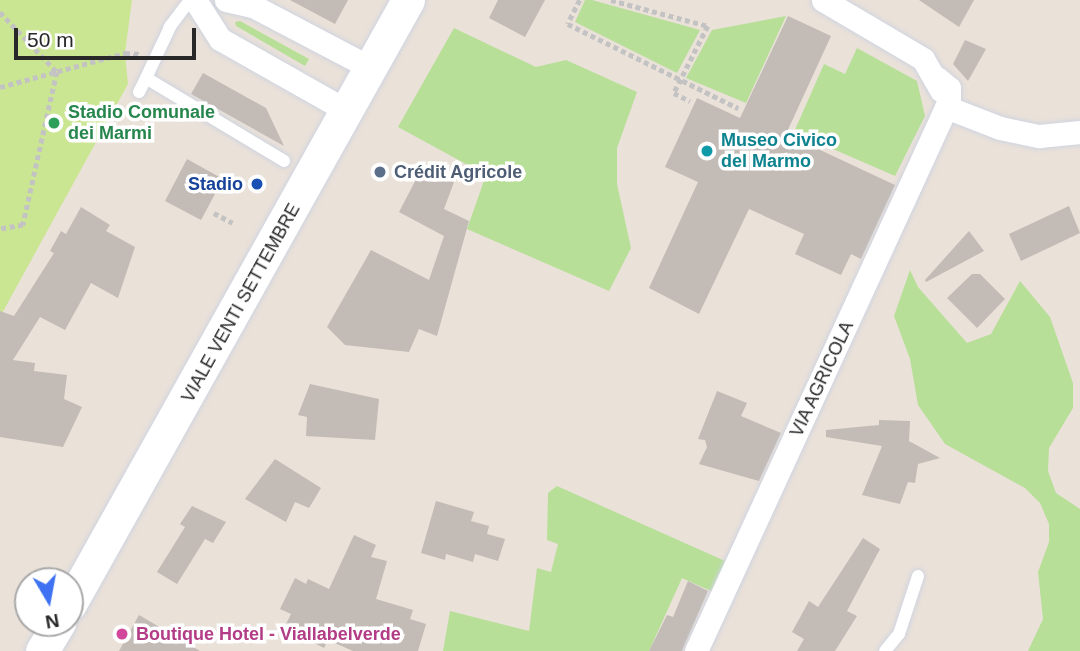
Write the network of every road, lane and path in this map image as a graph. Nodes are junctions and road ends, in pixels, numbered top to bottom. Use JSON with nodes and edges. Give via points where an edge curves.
{"nodes":[{"id":1,"x":226,"y":0,"type":"edge"},
{"id":2,"x":408,"y":0,"type":"edge"},
{"id":3,"x":580,"y":0,"type":"edge"},
{"id":4,"x":611,"y":0,"type":"edge"},
{"id":5,"x":824,"y":0,"type":"edge"},
{"id":6,"x":199,"y":1,"type":"edge"},
{"id":7,"x":255,"y":3,"type":"edge"},
{"id":8,"x":0,"y":12,"type":"edge"},
{"id":9,"x":157,"y":56,"type":"junction"},
{"id":10,"x":371,"y":68,"type":"junction"},
{"id":11,"x":57,"y":72,"type":"junction"},
{"id":12,"x":146,"y":78,"type":"junction"},
{"id":13,"x":680,"y":80,"type":"junction"},
{"id":14,"x":0,"y":88,"type":"edge"},
{"id":15,"x":139,"y":92,"type":"dead end"},
{"id":16,"x":690,"y":101,"type":"dead end"},
{"id":17,"x":946,"y":107,"type":"junction"},
{"id":18,"x":738,"y":108,"type":"dead end"},
{"id":19,"x":349,"y":112,"type":"junction"},
{"id":20,"x":1080,"y":132,"type":"edge"},
{"id":21,"x":284,"y":161,"type":"dead end"},
{"id":22,"x":214,"y":213,"type":"dead end"},
{"id":23,"x":233,"y":223,"type":"dead end"},
{"id":24,"x":0,"y":229,"type":"edge"},
{"id":25,"x":918,"y":576,"type":"dead end"},
{"id":26,"x":84,"y":579,"type":"edge"},
{"id":27,"x":696,"y":651,"type":"edge"},
{"id":28,"x":885,"y":651,"type":"edge"}],
"edges":[{"from":1,"to":7,"type":"street"},
{"from":2,"to":10,"type":"main road","name":"VIALE VENTI SETTEMBRE"},
{"from":3,"to":13,"type":"path","via":[[568,24]]},
{"from":4,"to":13,"type":"path","via":[[708,26]]},
{"from":5,"to":17,"type":"street","via":[[923,59],[949,88]]},
{"from":6,"to":9,"type":"lane"},
{"from":6,"to":19,"type":"street","via":[[220,39]]},
{"from":7,"to":10,"type":"street"},
{"from":8,"to":11,"type":"path"},
{"from":9,"to":11,"type":"path","via":[[125,53]]},
{"from":9,"to":12,"type":"lane"},
{"from":10,"to":19,"type":"main road","name":"VIALE VENTI SETTEMBRE"},
{"from":11,"to":14,"type":"path"},
{"from":11,"to":24,"type":"path","via":[[23,225]]},
{"from":12,"to":15,"type":"lane"},
{"from":12,"to":21,"type":"lane"},
{"from":13,"to":16,"type":"path","via":[[674,93]]},
{"from":13,"to":18,"type":"path"},
{"from":17,"to":20,"type":"street","via":[[1000,128],[1039,136]]},
{"from":17,"to":27,"type":"street","name":"VIA AGRICOLA"},
{"from":19,"to":26,"type":"main road","name":"VIALE VENTI SETTEMBRE"},
{"from":22,"to":23,"type":"path"},
{"from":25,"to":28,"type":"lane","via":[[899,634]]}]}
